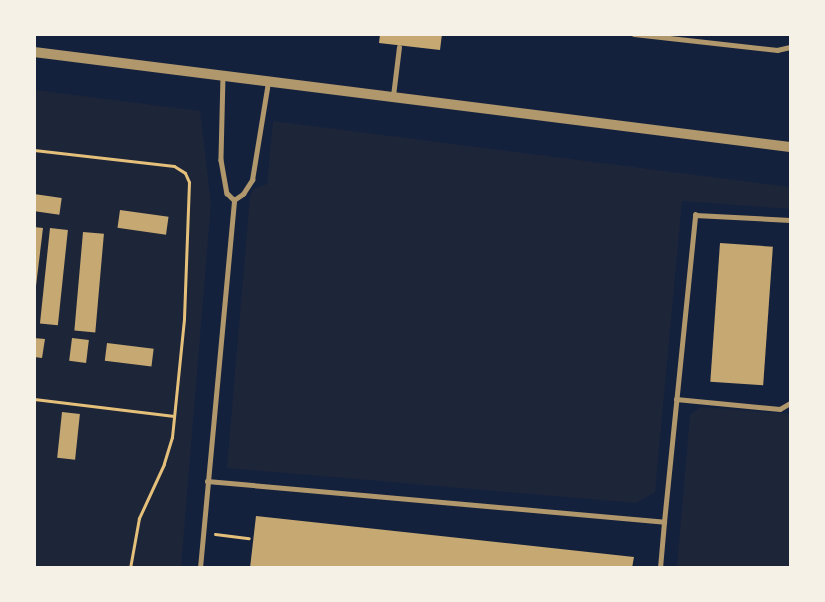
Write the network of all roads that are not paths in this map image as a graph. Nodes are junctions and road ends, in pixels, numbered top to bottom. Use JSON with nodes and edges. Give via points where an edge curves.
{"nodes":[{"id":1,"x":634,"y":34,"type":"edge"},
{"id":2,"x":655,"y":36,"type":"edge"},
{"id":3,"x":399,"y":47,"type":"dead end"},
{"id":4,"x":790,"y":47,"type":"edge"},
{"id":5,"x":34,"y":52,"type":"edge"},
{"id":6,"x":223,"y":76,"type":"junction"},
{"id":7,"x":268,"y":82,"type":"junction"},
{"id":8,"x":393,"y":96,"type":"junction"},
{"id":9,"x":790,"y":147,"type":"edge"},
{"id":10,"x":234,"y":200,"type":"junction"},
{"id":11,"x":790,"y":220,"type":"edge"},
{"id":12,"x":676,"y":399,"type":"junction"},
{"id":13,"x":790,"y":403,"type":"edge"},
{"id":14,"x":207,"y":481,"type":"junction"},
{"id":15,"x":664,"y":522,"type":"junction"},
{"id":16,"x":200,"y":567,"type":"edge"},
{"id":17,"x":660,"y":567,"type":"edge"}],
"edges":[{"from":1,"to":2,"type":"lane"},
{"from":2,"to":4,"type":"lane","via":[[777,50]]},
{"from":3,"to":8,"type":"lane"},
{"from":5,"to":6,"type":"street"},
{"from":6,"to":7,"type":"street"},
{"from":6,"to":10,"type":"lane","via":[[221,160],[226,193]]},
{"from":7,"to":8,"type":"street"},
{"from":7,"to":10,"type":"lane","via":[[252,180]]},
{"from":8,"to":9,"type":"street"},
{"from":10,"to":14,"type":"lane"},
{"from":11,"to":12,"type":"lane","via":[[695,215]]},
{"from":12,"to":13,"type":"lane","via":[[780,409]]},
{"from":12,"to":15,"type":"lane"},
{"from":14,"to":15,"type":"lane"},
{"from":14,"to":16,"type":"lane"},
{"from":15,"to":17,"type":"lane"}]}
